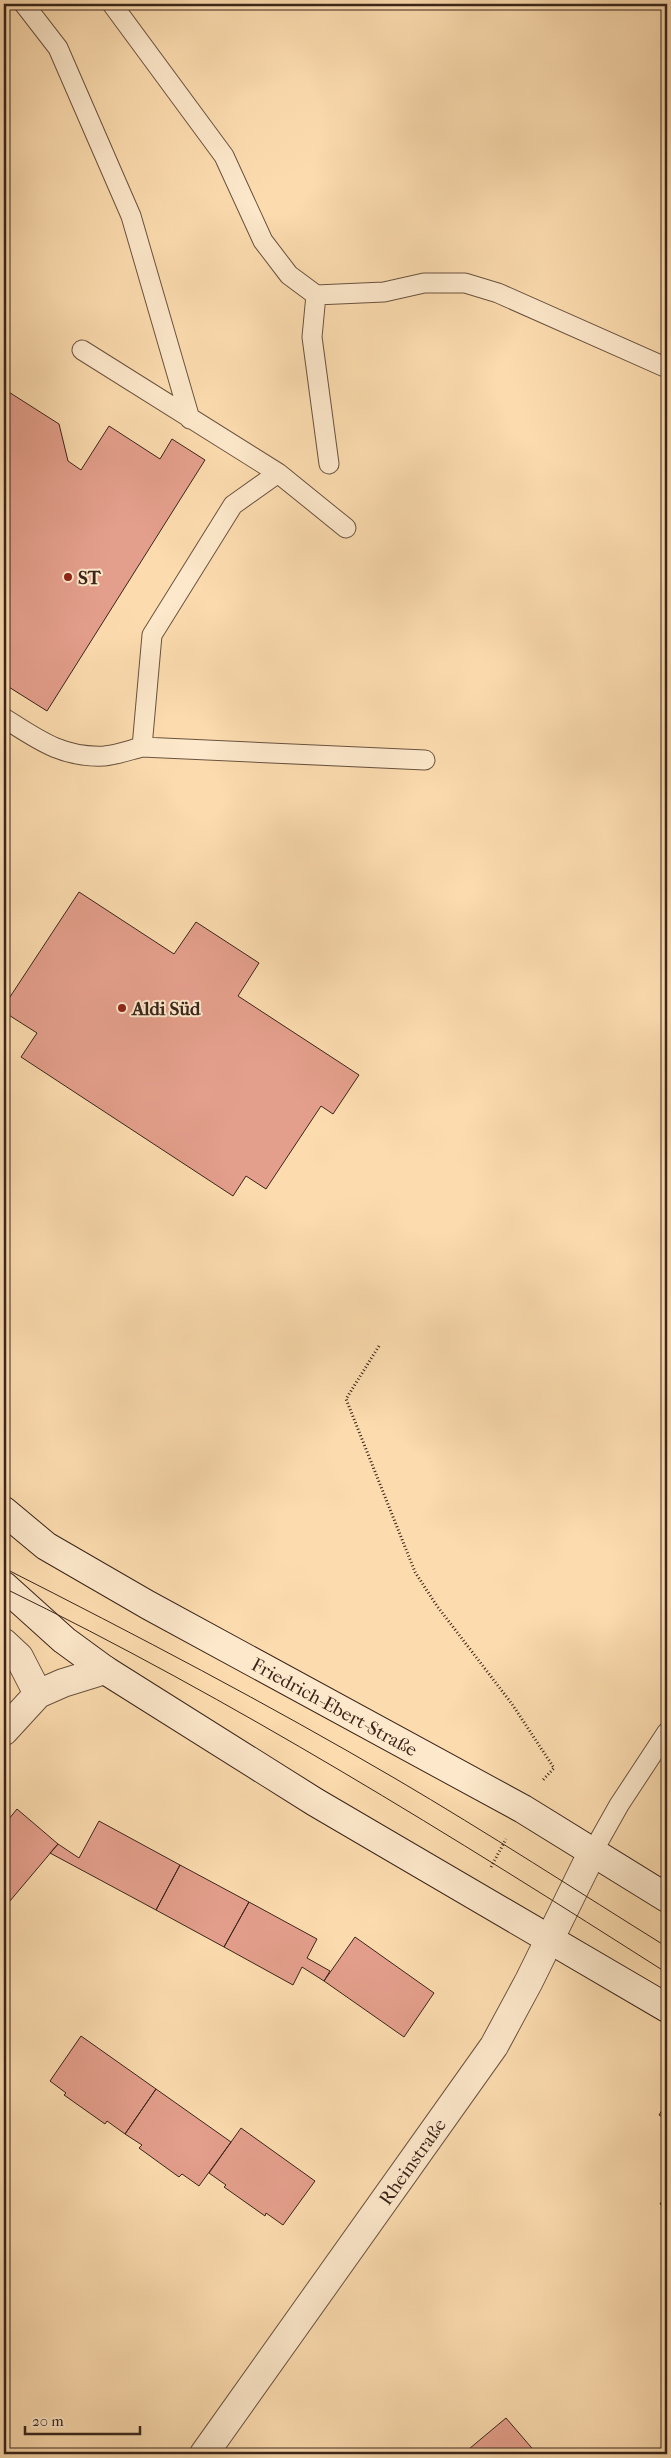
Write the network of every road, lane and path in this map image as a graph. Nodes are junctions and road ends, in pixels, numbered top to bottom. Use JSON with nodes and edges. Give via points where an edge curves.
{"nodes":[{"id":1,"x":24,"y":4,"type":"edge"},
{"id":2,"x":112,"y":4,"type":"edge"},
{"id":3,"x":316,"y":295,"type":"junction"},
{"id":4,"x":82,"y":350,"type":"dead end"},
{"id":5,"x":667,"y":368,"type":"edge"},
{"id":6,"x":190,"y":419,"type":"junction"},
{"id":7,"x":329,"y":464,"type":"dead end"},
{"id":8,"x":278,"y":473,"type":"junction"},
{"id":9,"x":346,"y":528,"type":"dead end"},
{"id":10,"x":4,"y":718,"type":"edge"},
{"id":11,"x":142,"y":747,"type":"junction"},
{"id":12,"x":425,"y":760,"type":"dead end"},
{"id":13,"x":380,"y":1346,"type":"dead end"},
{"id":14,"x":4,"y":1511,"type":"edge"},
{"id":15,"x":4,"y":1586,"type":"edge"},
{"id":16,"x":4,"y":1643,"type":"edge"},
{"id":17,"x":105,"y":1670,"type":"junction"},
{"id":18,"x":38,"y":1694,"type":"junction"},
{"id":19,"x":4,"y":1731,"type":"edge"},
{"id":20,"x":667,"y":1732,"type":"edge"},
{"id":21,"x":523,"y":1809,"type":"junction"},
{"id":22,"x":592,"y":1853,"type":"junction"},
{"id":23,"x":476,"y":1895,"type":"junction"},
{"id":24,"x":667,"y":1898,"type":"edge"},
{"id":25,"x":549,"y":1940,"type":"junction"},
{"id":26,"x":667,"y":2008,"type":"edge"},
{"id":27,"x":204,"y":2454,"type":"edge"}],
"edges":[{"from":1,"to":6,"type":"lane","via":[[58,48],[131,216]]},
{"from":2,"to":3,"type":"lane","via":[[224,156],[262,240],[289,275]]},
{"from":3,"to":5,"type":"lane","via":[[384,292],[424,283],[465,283],[498,293]]},
{"from":3,"to":7,"type":"lane","via":[[312,337]]},
{"from":4,"to":6,"type":"lane"},
{"from":6,"to":8,"type":"lane"},
{"from":8,"to":9,"type":"lane"},
{"from":8,"to":11,"type":"lane","via":[[233,505],[152,635]]},
{"from":10,"to":11,"type":"lane","via":[[46,745],[72,754],[105,756]]},
{"from":11,"to":12,"type":"lane"},
{"from":13,"to":21,"type":"path","via":[[346,1398],[415,1572],[512,1704],[554,1768],[532,1791]]},
{"from":14,"to":21,"type":"main road","name":"Friedrich-Ebert-Straße","via":[[46,1546],[148,1606]]},
{"from":15,"to":17,"type":"main road","via":[[64,1640]]},
{"from":16,"to":18,"type":"main road","via":[[19,1657]]},
{"from":17,"to":18,"type":"main road"},
{"from":17,"to":23,"type":"main road","via":[[315,1802]]},
{"from":18,"to":19,"type":"main road"},
{"from":20,"to":22,"type":"lane"},
{"from":21,"to":22,"type":"main road","name":"Friedrich-Ebert-Straße"},
{"from":21,"to":23,"type":"path"},
{"from":22,"to":24,"type":"main road","name":"Friedrich-Ebert-Straße"},
{"from":22,"to":25,"type":"main road","name":"Rheinstraße"},
{"from":23,"to":25,"type":"main road"},
{"from":25,"to":26,"type":"main road"},
{"from":25,"to":27,"type":"main road","name":"Rheinstraße","via":[[494,2046]]}]}
